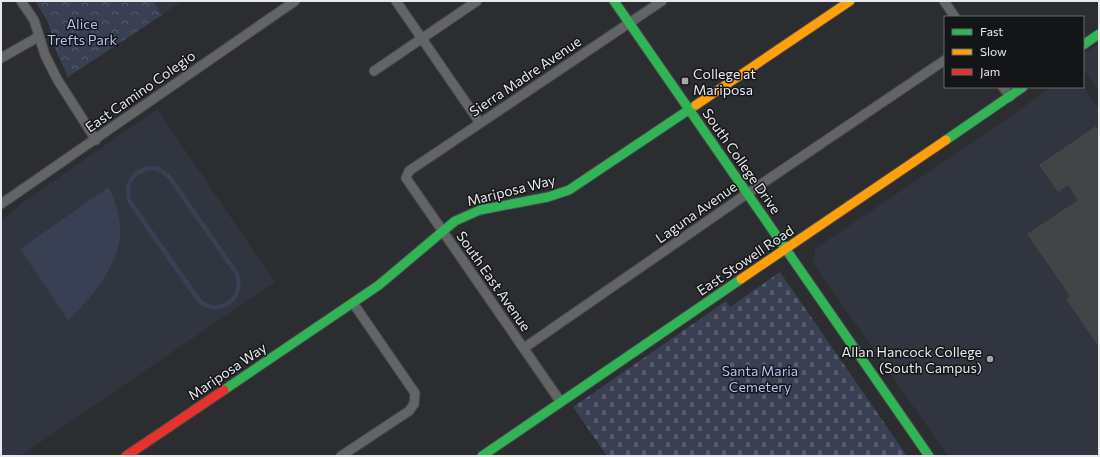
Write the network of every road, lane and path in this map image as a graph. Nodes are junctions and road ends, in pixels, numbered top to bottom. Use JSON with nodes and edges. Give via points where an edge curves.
{"nodes":[{"id":1,"x":21,"y":1,"type":"edge"},
{"id":2,"x":396,"y":1,"type":"edge"},
{"id":3,"x":477,"y":1,"type":"edge"},
{"id":4,"x":614,"y":1,"type":"edge"},
{"id":5,"x":662,"y":1,"type":"edge"},
{"id":6,"x":850,"y":1,"type":"edge"},
{"id":7,"x":944,"y":1,"type":"edge"},
{"id":8,"x":288,"y":3,"type":"edge"},
{"id":9,"x":954,"y":16,"type":"edge"},
{"id":10,"x":630,"y":23,"type":"junction"},
{"id":11,"x":1099,"y":34,"type":"edge"},
{"id":12,"x":38,"y":37,"type":"junction"},
{"id":13,"x":422,"y":38,"type":"junction"},
{"id":14,"x":1084,"y":44,"type":"edge"},
{"id":15,"x":1,"y":58,"type":"edge"},
{"id":16,"x":944,"y":61,"type":"edge"},
{"id":17,"x":374,"y":71,"type":"dead end"},
{"id":18,"x":1004,"y":88,"type":"edge"},
{"id":19,"x":1023,"y":88,"type":"edge"},
{"id":20,"x":1010,"y":97,"type":"junction"},
{"id":21,"x":689,"y":109,"type":"junction"},
{"id":22,"x":480,"y":123,"type":"junction"},
{"id":23,"x":96,"y":140,"type":"junction"},
{"id":24,"x":406,"y":178,"type":"joint"},
{"id":25,"x":748,"y":193,"type":"junction"},
{"id":26,"x":1,"y":204,"type":"edge"},
{"id":27,"x":442,"y":230,"type":"junction"},
{"id":28,"x":786,"y":249,"type":"junction"},
{"id":29,"x":352,"y":303,"type":"junction"},
{"id":30,"x":524,"y":348,"type":"junction"},
{"id":31,"x":560,"y":401,"type":"junction"},
{"id":32,"x":126,"y":456,"type":"edge"},
{"id":33,"x":341,"y":456,"type":"edge"},
{"id":34,"x":482,"y":456,"type":"edge"},
{"id":35,"x":929,"y":456,"type":"edge"}],
"edges":[{"from":1,"to":12,"type":"street","via":[[34,20]]},
{"from":2,"to":13,"type":"street"},
{"from":3,"to":13,"type":"street"},
{"from":4,"to":10,"type":"street","name":"South College Drive"},
{"from":5,"to":10,"type":"street","name":"Sierra Madre Avenue"},
{"from":6,"to":21,"type":"street","name":"Mariposa Way"},
{"from":7,"to":9,"type":"street"},
{"from":8,"to":23,"type":"street","name":"East Camino Colegio"},
{"from":10,"to":21,"type":"street","name":"South College Drive"},
{"from":10,"to":22,"type":"street","name":"Sierra Madre Avenue"},
{"from":11,"to":14,"type":"street"},
{"from":12,"to":15,"type":"street"},
{"from":12,"to":23,"type":"street","via":[[57,79]]},
{"from":13,"to":17,"type":"street"},
{"from":13,"to":22,"type":"street"},
{"from":16,"to":25,"type":"street","name":"Laguna Avenue"},
{"from":18,"to":20,"type":"street"},
{"from":19,"to":20,"type":"street","name":"East Stowell Road"},
{"from":20,"to":28,"type":"street","name":"East Stowell Road"},
{"from":21,"to":25,"type":"street","name":"South College Drive"},
{"from":21,"to":27,"type":"street","name":"Mariposa Way","via":[[568,190],[548,197],[480,210],[455,220]]},
{"from":22,"to":24,"type":"street","name":"Sierra Madre Avenue","via":[[409,171]]},
{"from":23,"to":26,"type":"street","name":"East Camino Colegio"},
{"from":24,"to":27,"type":"street","name":"South East Avenue"},
{"from":25,"to":28,"type":"street","name":"South College Drive"},
{"from":25,"to":30,"type":"street","name":"Laguna Avenue"},
{"from":27,"to":29,"type":"street","name":"Mariposa Way","via":[[405,263]]},
{"from":27,"to":30,"type":"street","name":"South East Avenue"},
{"from":28,"to":31,"type":"street","name":"East Stowell Road"},
{"from":28,"to":35,"type":"street","name":"South College Drive"},
{"from":29,"to":32,"type":"street","name":"Mariposa Way"},
{"from":29,"to":33,"type":"street","via":[[415,393],[414,404],[409,410]]},
{"from":30,"to":31,"type":"street","name":"South East Avenue"},
{"from":31,"to":34,"type":"street","name":"East Stowell Road"}]}
